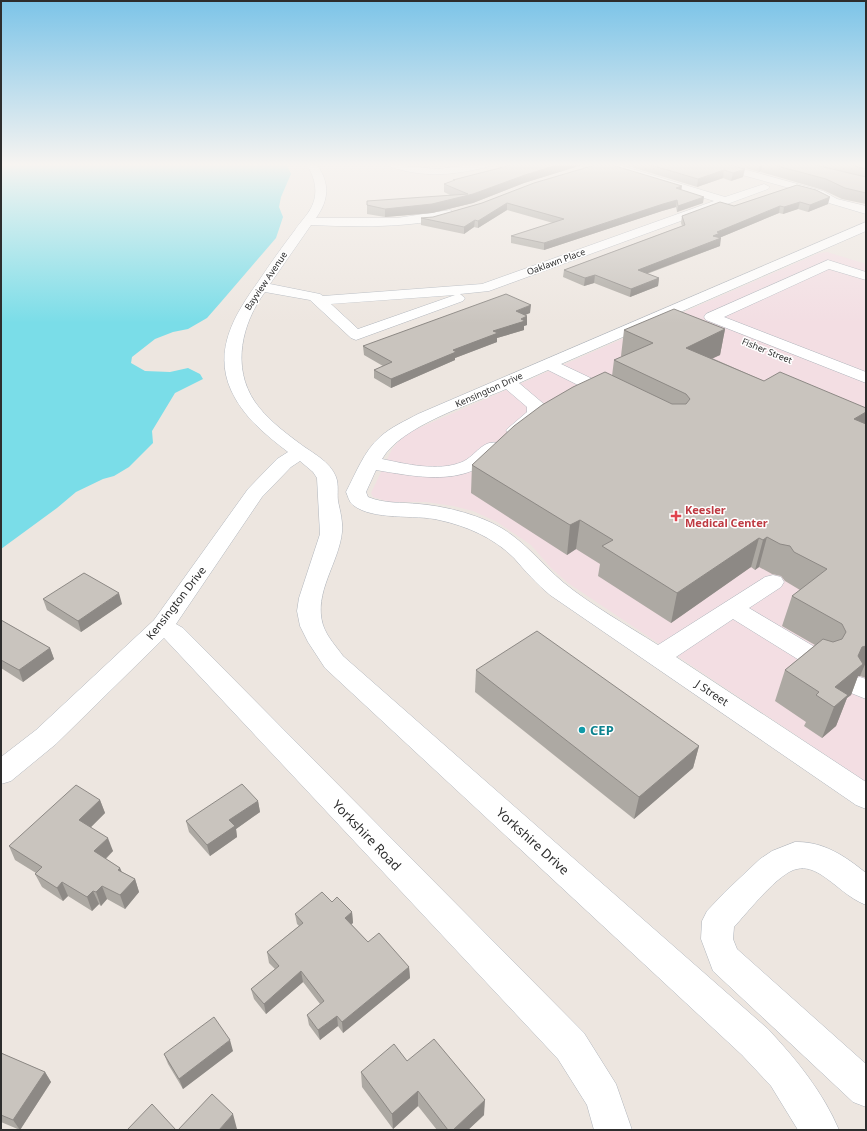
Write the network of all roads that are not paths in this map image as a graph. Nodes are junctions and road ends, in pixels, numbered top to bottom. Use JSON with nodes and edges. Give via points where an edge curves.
{"nodes":[{"id":1,"x":309,"y":218,"type":"edge"},
{"id":2,"x":434,"y":218,"type":"edge"},
{"id":3,"x":679,"y":218,"type":"edge"},
{"id":4,"x":307,"y":221,"type":"junction"},
{"id":5,"x":866,"y":226,"type":"edge"},
{"id":6,"x":819,"y":246,"type":"junction"},
{"id":7,"x":838,"y":252,"type":"dead end"},
{"id":8,"x":866,"y":276,"type":"edge"},
{"id":9,"x":738,"y":281,"type":"junction"},
{"id":10,"x":262,"y":286,"type":"junction"},
{"id":11,"x":484,"y":288,"type":"junction"},
{"id":12,"x":767,"y":292,"type":"junction"},
{"id":13,"x":318,"y":301,"type":"junction"},
{"id":14,"x":668,"y":312,"type":"junction"},
{"id":15,"x":798,"y":351,"type":"junction"},
{"id":16,"x":784,"y":358,"type":"junction"},
{"id":17,"x":548,"y":364,"type":"junction"},
{"id":18,"x":866,"y":378,"type":"edge"},
{"id":19,"x":508,"y":382,"type":"junction"},
{"id":20,"x":866,"y":391,"type":"edge"},
{"id":21,"x":625,"y":402,"type":"edge"},
{"id":22,"x":509,"y":434,"type":"edge"},
{"id":23,"x":492,"y":447,"type":"edge"},
{"id":24,"x":308,"y":459,"type":"junction"},
{"id":25,"x":370,"y":463,"type":"junction"},
{"id":26,"x":332,"y":532,"type":"joint"},
{"id":27,"x":773,"y":582,"type":"dead end"},
{"id":28,"x":558,"y":590,"type":"joint"},
{"id":29,"x":733,"y":609,"type":"junction"},
{"id":30,"x":162,"y":626,"type":"junction"},
{"id":31,"x":658,"y":657,"type":"junction"},
{"id":32,"x":821,"y":662,"type":"edge"},
{"id":33,"x":1,"y":773,"type":"edge"},
{"id":34,"x":866,"y":797,"type":"edge"},
{"id":35,"x":866,"y":891,"type":"edge"},
{"id":36,"x":866,"y":1089,"type":"edge"},
{"id":37,"x":613,"y":1130,"type":"edge"},
{"id":38,"x":820,"y":1130,"type":"edge"}],
"edges":[{"from":1,"to":4,"type":"street","name":"Bayview Avenue"},
{"from":2,"to":4,"type":"street","via":[[373,224]]},
{"from":3,"to":11,"type":"street","name":"Oaklawn Place"},
{"from":4,"to":10,"type":"street","name":"Bayview Avenue"},
{"from":5,"to":6,"type":"street","name":"Kensington Drive"},
{"from":6,"to":7,"type":"street"},
{"from":6,"to":9,"type":"street","name":"Kensington Drive"},
{"from":8,"to":12,"type":"street","via":[[828,264]]},
{"from":9,"to":12,"type":"street"},
{"from":9,"to":14,"type":"street","name":"Kensington Drive"},
{"from":10,"to":13,"type":"street","name":"Oaklawn Place","via":[[309,295]]},
{"from":10,"to":24,"type":"street","name":"Bayview Avenue","via":[[247,308],[237,332],[232,357],[233,372],[239,392],[251,410],[274,433]]},
{"from":11,"to":13,"type":"street","name":"Oaklawn Place"},
{"from":11,"to":13,"type":"street","name":"Oaklawn Place","via":[[356,335]]},
{"from":12,"to":15,"type":"street","via":[[711,317]]},
{"from":14,"to":16,"type":"street","name":"Fisher Street"},
{"from":14,"to":17,"type":"street","name":"Kensington Drive"},
{"from":15,"to":16,"type":"street"},
{"from":15,"to":18,"type":"street"},
{"from":16,"to":20,"type":"street","name":"Fisher Street"},
{"from":17,"to":19,"type":"street","name":"Kensington Drive"},
{"from":17,"to":21,"type":"street"},
{"from":19,"to":22,"type":"street","via":[[536,405],[536,414]]},
{"from":19,"to":25,"type":"street","name":"Kensington Drive","via":[[398,432],[385,441]]},
{"from":23,"to":25,"type":"street","via":[[470,465],[454,470],[417,470]]},
{"from":24,"to":26,"type":"street","name":"Bayview Avenue","via":[[323,471],[328,481]]},
{"from":24,"to":30,"type":"street","name":"Kensington Drive","via":[[284,463],[255,493]]},
{"from":25,"to":28,"type":"street","name":"Kensington Drive","via":[[356,492],[360,501],[367,506],[443,514],[484,527],[521,553],[538,573]]},
{"from":26,"to":38,"type":"street","name":"Yorkshire Drive","via":[[325,559],[311,589],[307,608],[315,636],[330,657],[755,1042],[784,1072]]},
{"from":27,"to":29,"type":"street"},
{"from":28,"to":31,"type":"street","name":"J Street"},
{"from":29,"to":31,"type":"street"},
{"from":29,"to":32,"type":"street"},
{"from":30,"to":33,"type":"street","name":"Kensington Drive","via":[[46,737]]},
{"from":30,"to":37,"type":"street","name":"Yorkshire Road","via":[[175,634],[571,1046],[603,1097]]},
{"from":31,"to":34,"type":"street","name":"J Street"},
{"from":35,"to":36,"type":"street","via":[[829,864],[806,855],[790,856],[775,864],[718,921],[717,939],[725,960]]}]}
